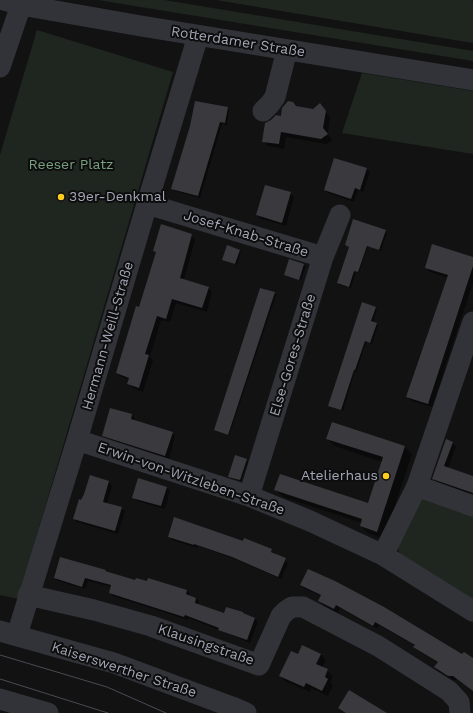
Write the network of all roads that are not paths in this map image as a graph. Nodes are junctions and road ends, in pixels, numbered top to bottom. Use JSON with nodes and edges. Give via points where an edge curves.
{"nodes":[{"id":1,"x":19,"y":3,"type":"edge"},
{"id":2,"x":198,"y":36,"type":"junction"},
{"id":3,"x":287,"y":50,"type":"junction"},
{"id":4,"x":0,"y":67,"type":"edge"},
{"id":5,"x":473,"y":80,"type":"edge"},
{"id":6,"x":264,"y":111,"type":"dead end"},
{"id":7,"x":147,"y":204,"type":"junction"},
{"id":8,"x":340,"y":215,"type":"dead end"},
{"id":9,"x":323,"y":257,"type":"junction"},
{"id":10,"x":473,"y":322,"type":"edge"},
{"id":11,"x":77,"y":440,"type":"junction"},
{"id":12,"x":417,"y":486,"type":"junction"},
{"id":13,"x":249,"y":496,"type":"junction"},
{"id":14,"x":473,"y":506,"type":"edge"},
{"id":15,"x":383,"y":555,"type":"junction"},
{"id":16,"x":28,"y":595,"type":"junction"},
{"id":17,"x":473,"y":611,"type":"edge"},
{"id":18,"x":8,"y":633,"type":"edge"},
{"id":19,"x":0,"y":699,"type":"edge"},
{"id":20,"x":48,"y":713,"type":"edge"},
{"id":21,"x":246,"y":713,"type":"edge"},
{"id":22,"x":460,"y":713,"type":"edge"}],
"edges":[{"from":1,"to":2,"type":"street","name":"Rotterdamer Straße"},
{"from":1,"to":4,"type":"street"},
{"from":2,"to":3,"type":"street","name":"Rotterdamer Straße"},
{"from":2,"to":7,"type":"street","name":"Hermann-Weill-Straße"},
{"from":3,"to":5,"type":"street","name":"Rotterdamer Straße"},
{"from":3,"to":6,"type":"street","via":[[275,97]]},
{"from":7,"to":9,"type":"street","name":"Josef-Knab-Straße"},
{"from":7,"to":11,"type":"street","name":"Hermann-Weill-Straße"},
{"from":8,"to":9,"type":"street","name":"Else-Gores-Straße"},
{"from":9,"to":13,"type":"street","name":"Else-Gores-Straße"},
{"from":10,"to":12,"type":"street"},
{"from":11,"to":13,"type":"street","name":"Erwin-von-Witzleben-Straße"},
{"from":11,"to":16,"type":"street","name":"Hermann-Weill-Straße"},
{"from":12,"to":14,"type":"street"},
{"from":12,"to":15,"type":"street"},
{"from":13,"to":15,"type":"street","name":"Erwin-von-Witzleben-Straße"},
{"from":15,"to":17,"type":"street","name":"Erwin-von-Witzleben-Straße"},
{"from":16,"to":18,"type":"street","name":"Hermann-Weill-Straße"},
{"from":16,"to":22,"type":"street","name":"Klausingstraße","via":[[151,626],[259,665],[281,616],[292,607],[304,607],[378,646],[449,691],[459,702]]},
{"from":18,"to":21,"type":"street","name":"Kaiserswerther Straße","via":[[114,664]]},
{"from":19,"to":20,"type":"street"}]}
